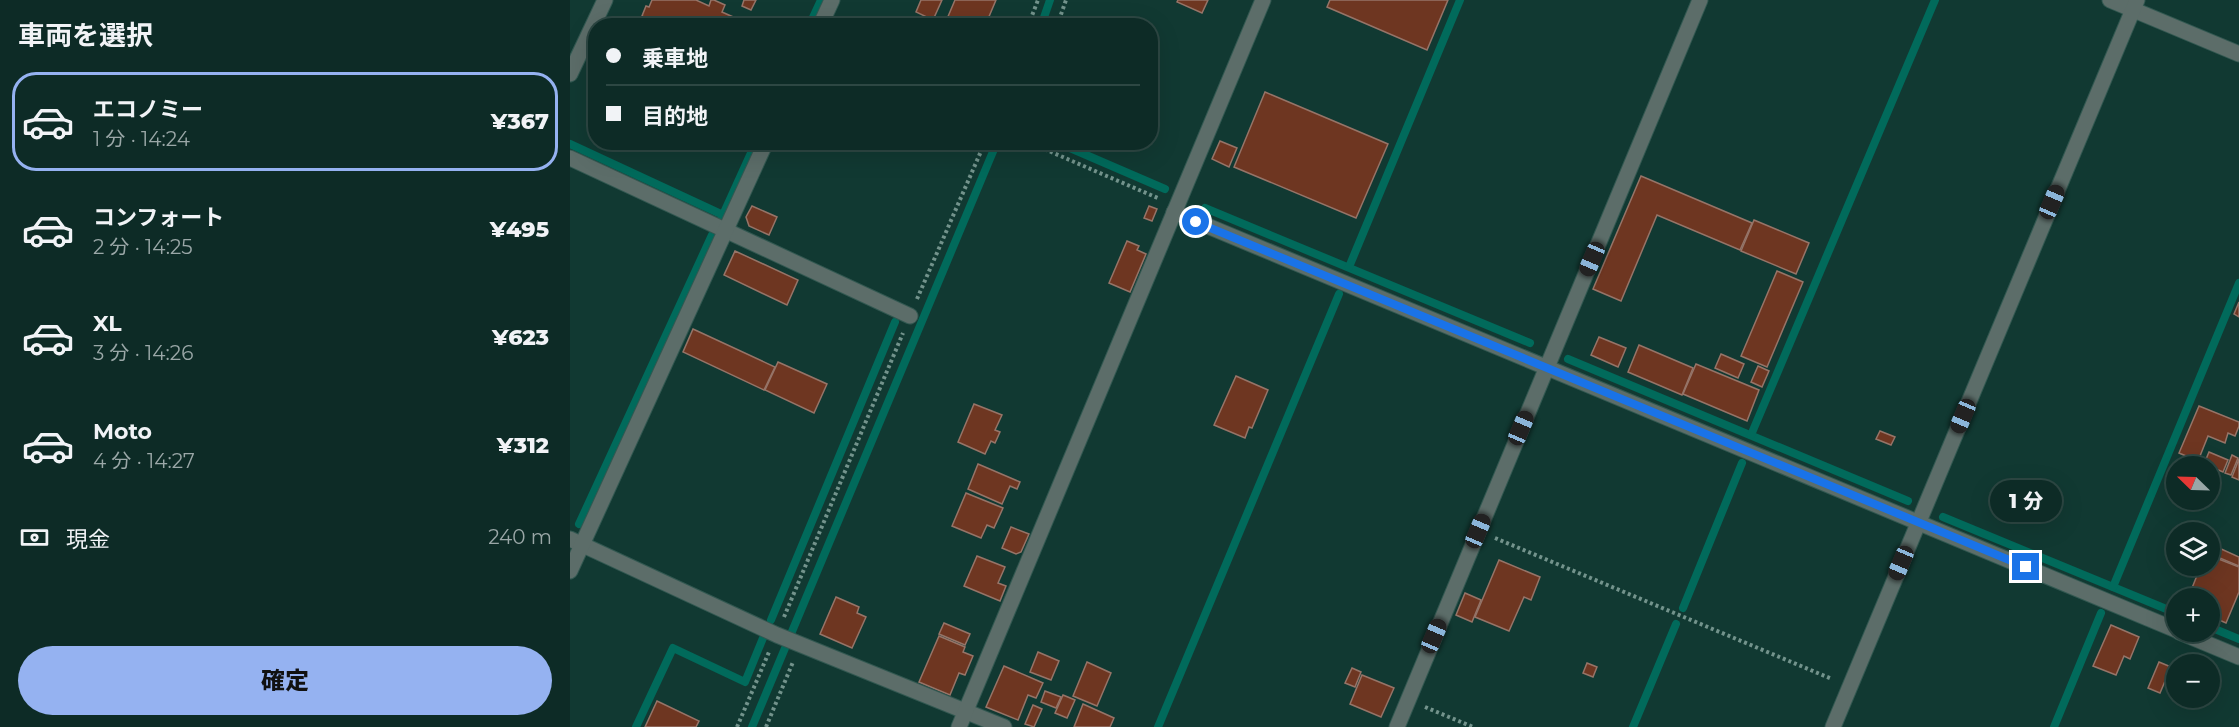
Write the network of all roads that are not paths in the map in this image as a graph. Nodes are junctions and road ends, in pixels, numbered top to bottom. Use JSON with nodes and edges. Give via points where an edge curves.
{"nodes":[{"id":1,"x":605,"y":0,"type":"edge"},
{"id":2,"x":832,"y":0,"type":"edge"},
{"id":3,"x":1263,"y":0,"type":"edge"},
{"id":4,"x":1700,"y":0,"type":"edge"},
{"id":5,"x":2110,"y":0,"type":"edge"},
{"id":6,"x":2135,"y":5,"type":"edge"},
{"id":7,"x":596,"y":18,"type":"edge"},
{"id":8,"x":824,"y":18,"type":"edge"},
{"id":9,"x":588,"y":36,"type":"edge"},
{"id":10,"x":2239,"y":54,"type":"edge"},
{"id":11,"x":570,"y":74,"type":"edge"},
{"id":12,"x":762,"y":150,"type":"edge"},
{"id":13,"x":570,"y":158,"type":"edge"},
{"id":14,"x":1176,"y":210,"type":"junction"},
{"id":15,"x":725,"y":232,"type":"junction"},
{"id":16,"x":910,"y":316,"type":"road end"},
{"id":17,"x":1547,"y":367,"type":"junction"},
{"id":18,"x":1919,"y":522,"type":"junction"},
{"id":19,"x":576,"y":542,"type":"edge"},
{"id":20,"x":570,"y":571,"type":"edge"},
{"id":21,"x":2166,"y":626,"type":"edge"},
{"id":22,"x":2204,"y":642,"type":"edge"},
{"id":23,"x":2239,"y":657,"type":"edge"},
{"id":24,"x":966,"y":711,"type":"junction"},
{"id":25,"x":959,"y":727,"type":"edge"},
{"id":26,"x":1004,"y":727,"type":"edge"},
{"id":27,"x":1397,"y":727,"type":"edge"},
{"id":28,"x":1833,"y":727,"type":"edge"}],
"edges":[{"from":1,"to":7,"type":"street"},
{"from":2,"to":8,"type":"street"},
{"from":3,"to":14,"type":"street"},
{"from":4,"to":17,"type":"street"},
{"from":5,"to":6,"type":"street"},
{"from":6,"to":10,"type":"street"},
{"from":6,"to":18,"type":"street"},
{"from":9,"to":11,"type":"street"},
{"from":12,"to":15,"type":"street"},
{"from":13,"to":15,"type":"street"},
{"from":14,"to":17,"type":"street"},
{"from":14,"to":24,"type":"street"},
{"from":15,"to":16,"type":"street"},
{"from":15,"to":19,"type":"street"},
{"from":17,"to":18,"type":"street"},
{"from":17,"to":27,"type":"street"},
{"from":18,"to":21,"type":"street"},
{"from":18,"to":28,"type":"street"},
{"from":19,"to":20,"type":"street"},
{"from":19,"to":24,"type":"street","via":[[804,646]]},
{"from":22,"to":23,"type":"street"},
{"from":24,"to":25,"type":"street"},
{"from":24,"to":26,"type":"street"}]}
